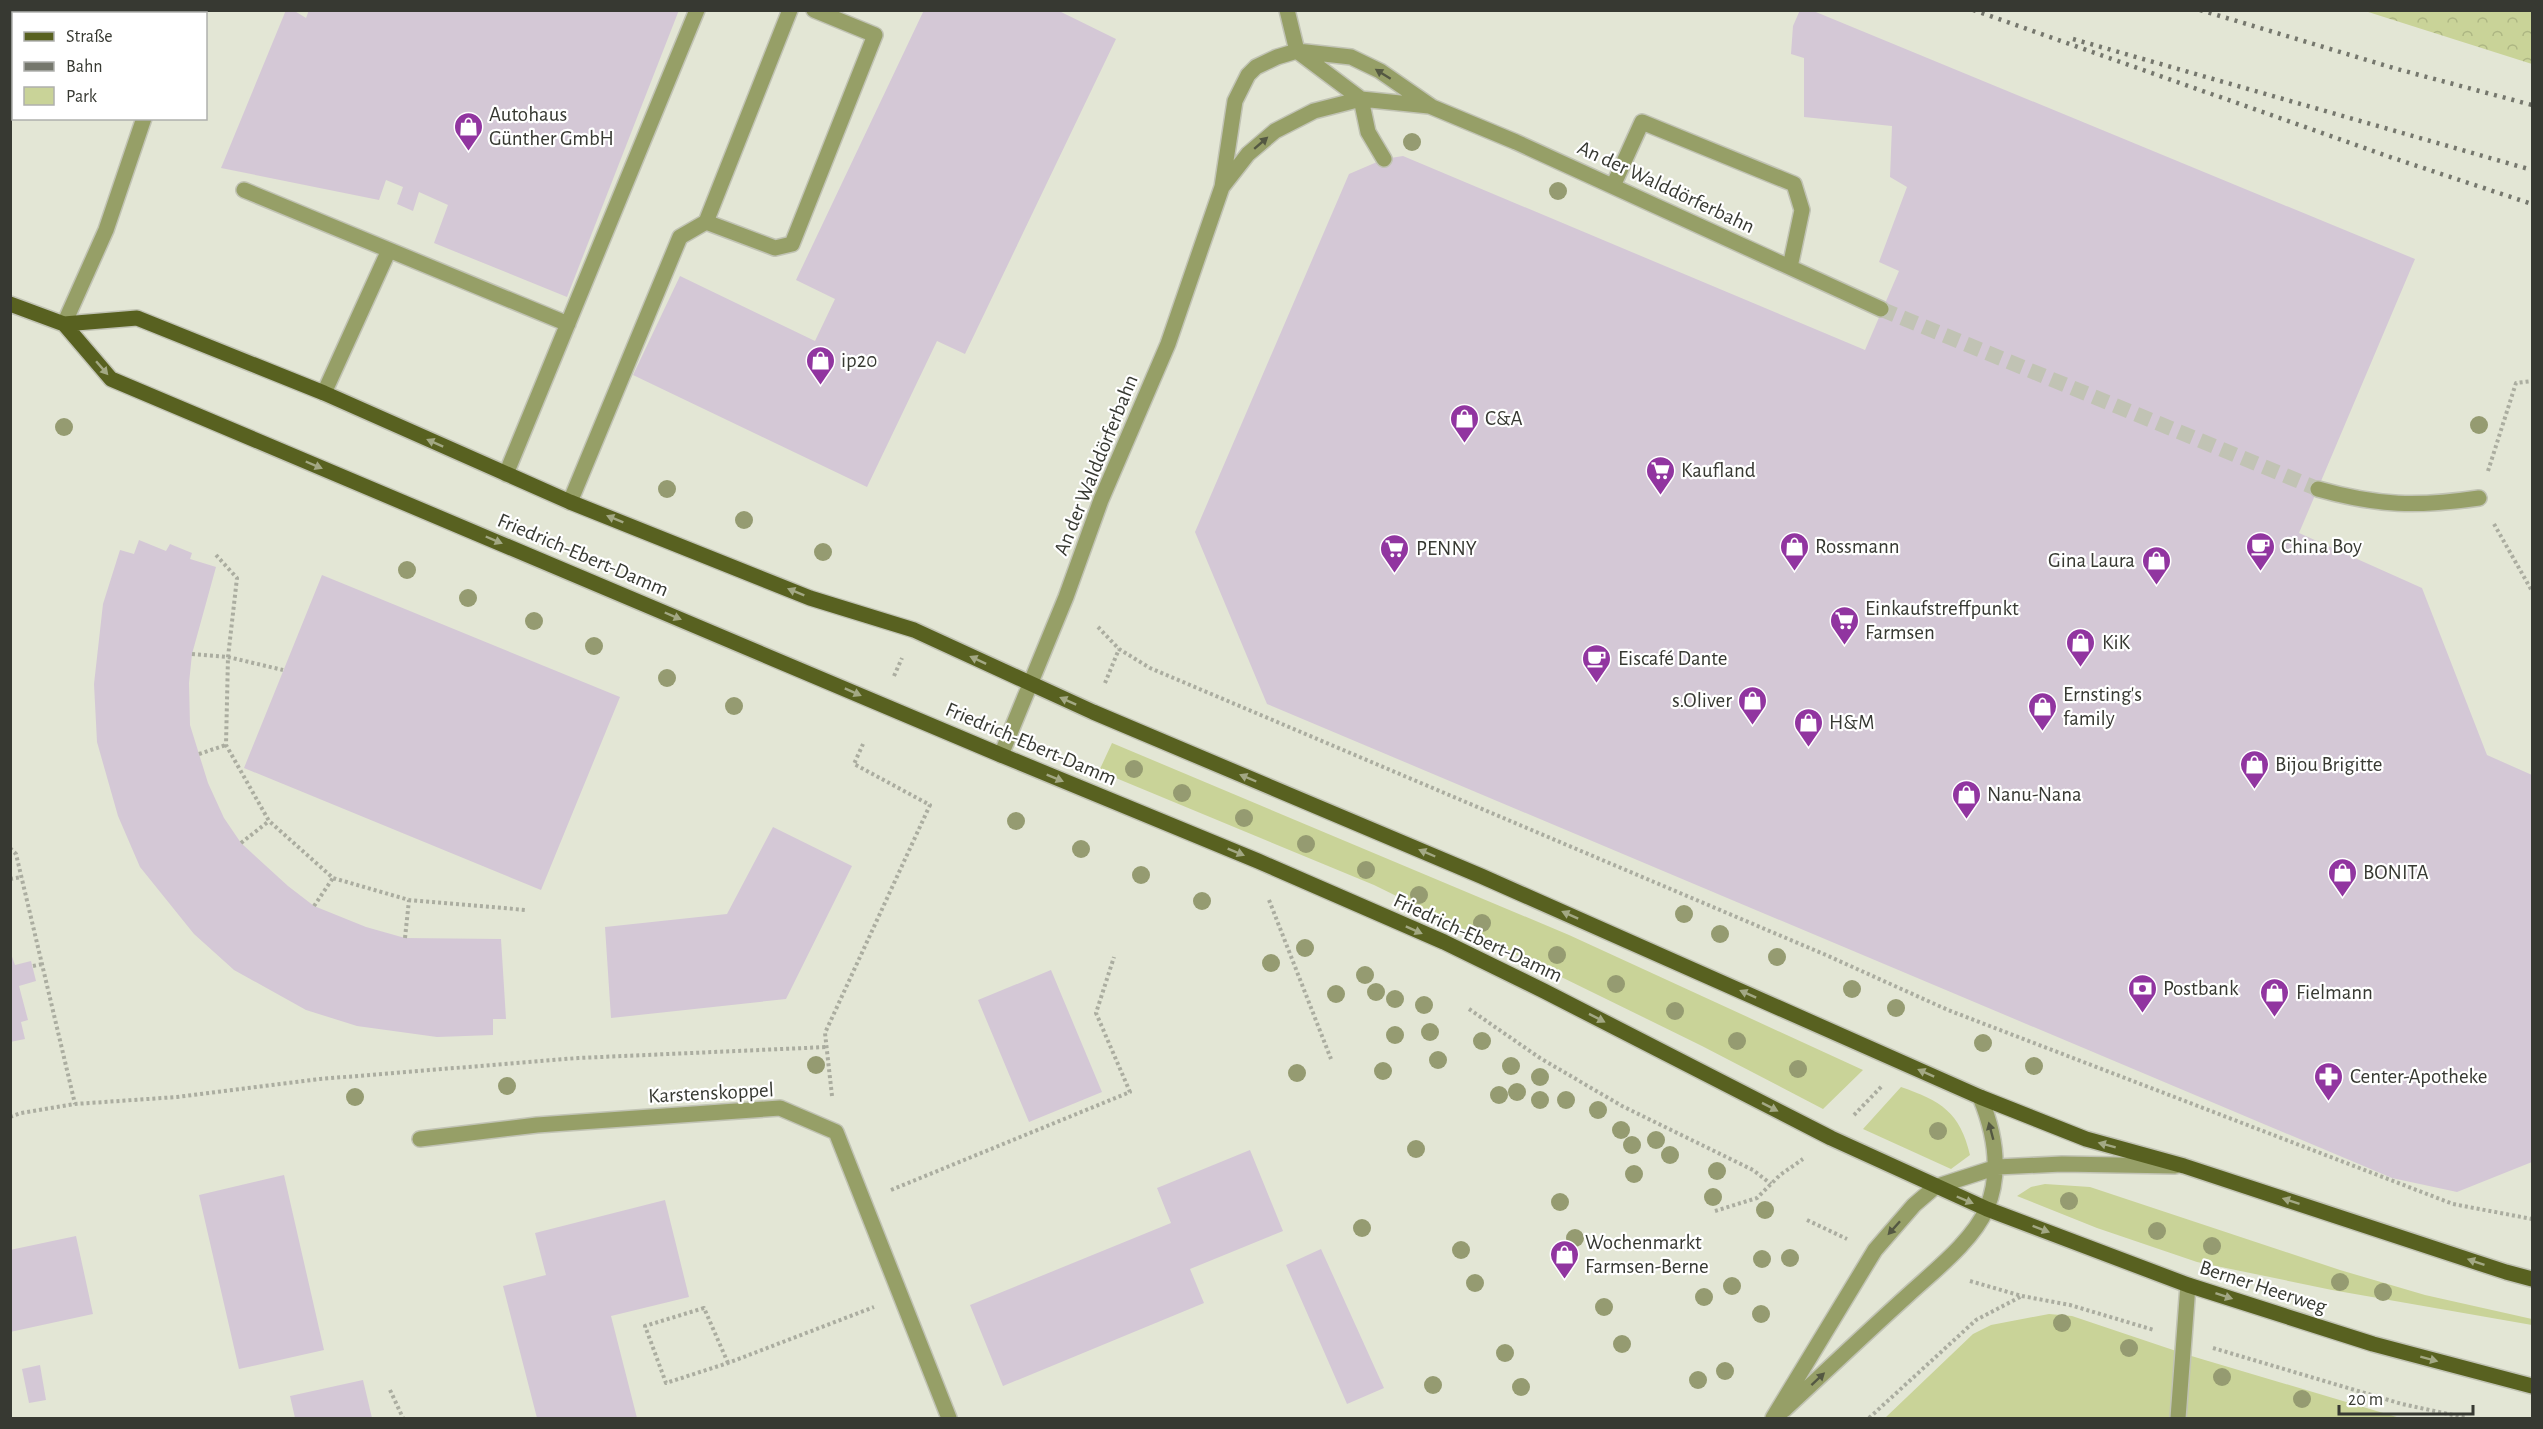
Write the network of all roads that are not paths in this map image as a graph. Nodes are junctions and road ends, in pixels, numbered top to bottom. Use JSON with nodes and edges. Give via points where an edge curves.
{"nodes":[{"id":1,"x":697,"y":10,"type":"edge"},
{"id":2,"x":789,"y":10,"type":"edge"},
{"id":3,"x":814,"y":10,"type":"edge"},
{"id":4,"x":1287,"y":10,"type":"edge"},
{"id":5,"x":1297,"y":51,"type":"junction"},
{"id":6,"x":1361,"y":99,"type":"junction"},
{"id":7,"x":1432,"y":107,"type":"junction"},
{"id":8,"x":143,"y":120,"type":"edge"},
{"id":9,"x":1384,"y":159,"type":"dead end"},
{"id":10,"x":1613,"y":186,"type":"junction"},
{"id":11,"x":1222,"y":187,"type":"junction"},
{"id":12,"x":244,"y":190,"type":"dead end"},
{"id":13,"x":706,"y":222,"type":"junction"},
{"id":14,"x":389,"y":250,"type":"junction"},
{"id":15,"x":1790,"y":267,"type":"junction"},
{"id":16,"x":10,"y":304,"type":"edge"},
{"id":17,"x":1881,"y":309,"type":"tunnel mouth"},
{"id":18,"x":64,"y":324,"type":"junction"},
{"id":19,"x":568,"y":324,"type":"junction"},
{"id":20,"x":324,"y":393,"type":"junction"},
{"id":21,"x":506,"y":474,"type":"junction"},
{"id":22,"x":2318,"y":489,"type":"tunnel mouth"},
{"id":23,"x":2479,"y":498,"type":"road end"},
{"id":24,"x":570,"y":502,"type":"junction"},
{"id":25,"x":1031,"y":685,"type":"junction"},
{"id":26,"x":1001,"y":755,"type":"junction"},
{"id":27,"x":1980,"y":1097,"type":"junction"},
{"id":28,"x":420,"y":1139,"type":"dead end"},
{"id":29,"x":2184,"y":1166,"type":"junction"},
{"id":30,"x":1997,"y":1167,"type":"junction"},
{"id":31,"x":1935,"y":1187,"type":"junction"},
{"id":32,"x":1987,"y":1209,"type":"junction"},
{"id":33,"x":2532,"y":1279,"type":"edge"},
{"id":34,"x":2188,"y":1285,"type":"junction"},
{"id":35,"x":2532,"y":1386,"type":"edge"},
{"id":36,"x":949,"y":1419,"type":"edge"},
{"id":37,"x":1774,"y":1419,"type":"edge"},
{"id":38,"x":2178,"y":1419,"type":"edge"}],
"edges":[{"from":1,"to":19,"type":"street"},
{"from":2,"to":13,"type":"street"},
{"from":3,"to":13,"type":"street","via":[[875,35],[792,244],[775,248]]},
{"from":4,"to":5,"type":"street"},
{"from":5,"to":6,"type":"street"},
{"from":7,"to":5,"type":"street","name":"An der Walddörferbahn","one_way":true,"via":[[1380,71],[1351,57]]},
{"from":5,"to":11,"type":"street","name":"An der Walddörferbahn","via":[[1256,67],[1248,75],[1235,101]]},
{"from":6,"to":7,"type":"street","name":"An der Walddörferbahn"},
{"from":6,"to":9,"type":"street","via":[[1368,132]]},
{"from":11,"to":6,"type":"street","name":"An der Walddörferbahn","one_way":true,"via":[[1248,154],[1275,131],[1314,111]]},
{"from":7,"to":10,"type":"street","name":"An der Walddörferbahn"},
{"from":8,"to":18,"type":"street","via":[[106,230]]},
{"from":10,"to":15,"type":"street","name":"An der Walddörferbahn"},
{"from":10,"to":15,"type":"street","via":[[1642,122],[1794,184],[1802,210]]},
{"from":11,"to":25,"type":"street","name":"An der Walddörferbahn","via":[[1168,344],[1101,500]]},
{"from":12,"to":14,"type":"street"},
{"from":13,"to":24,"type":"street","via":[[680,237]]},
{"from":14,"to":19,"type":"street"},
{"from":14,"to":20,"type":"street"},
{"from":15,"to":17,"type":"street","name":"An der Walddörferbahn"},
{"from":16,"to":18,"type":"main road","name":"Friedrich-Ebert-Damm"},
{"from":18,"to":20,"type":"main road","name":"Friedrich-Ebert-Damm","via":[[137,318]]},
{"from":18,"to":26,"type":"main road","name":"Friedrich-Ebert-Damm","one_way":true,"via":[[111,379]]},
{"from":19,"to":21,"type":"street"},
{"from":21,"to":20,"type":"main road","name":"Friedrich-Ebert-Damm","one_way":true},
{"from":21,"to":24,"type":"main road","name":"Friedrich-Ebert-Damm"},
{"from":22,"to":23,"type":"street","via":[[2392,505]]},
{"from":25,"to":24,"type":"main road","name":"Friedrich-Ebert-Damm","one_way":true,"via":[[914,630],[810,597]]},
{"from":25,"to":26,"type":"street","name":"An der Walddörferbahn"},
{"from":27,"to":25,"type":"main road","name":"Friedrich-Ebert-Damm","one_way":true,"via":[[1481,876]]},
{"from":26,"to":31,"type":"main road","name":"Friedrich-Ebert-Damm","one_way":true,"via":[[1258,861],[1464,952]]},
{"from":29,"to":27,"type":"main road","one_way":true,"via":[[2085,1140]]},
{"from":30,"to":27,"type":"street","one_way":true,"via":[[1994,1139]]},
{"from":28,"to":36,"type":"street","name":"Karstenskoppel","via":[[537,1125],[780,1108],[836,1132]]},
{"from":29,"to":30,"type":"street"},
{"from":33,"to":29,"type":"main road","one_way":true},
{"from":30,"to":31,"type":"street"},
{"from":30,"to":32,"type":"street"},
{"from":31,"to":32,"type":"main road","name":"Friedrich-Ebert-Damm","one_way":true},
{"from":31,"to":37,"type":"street","one_way":true,"via":[[1875,1250]]},
{"from":32,"to":34,"type":"main road","name":"Berner Heerweg","one_way":true},
{"from":37,"to":32,"type":"street","one_way":true,"via":[[1936,1271]]},
{"from":34,"to":35,"type":"main road","name":"Berner Heerweg","one_way":true,"via":[[2373,1344]]},
{"from":34,"to":38,"type":"street"}]}
